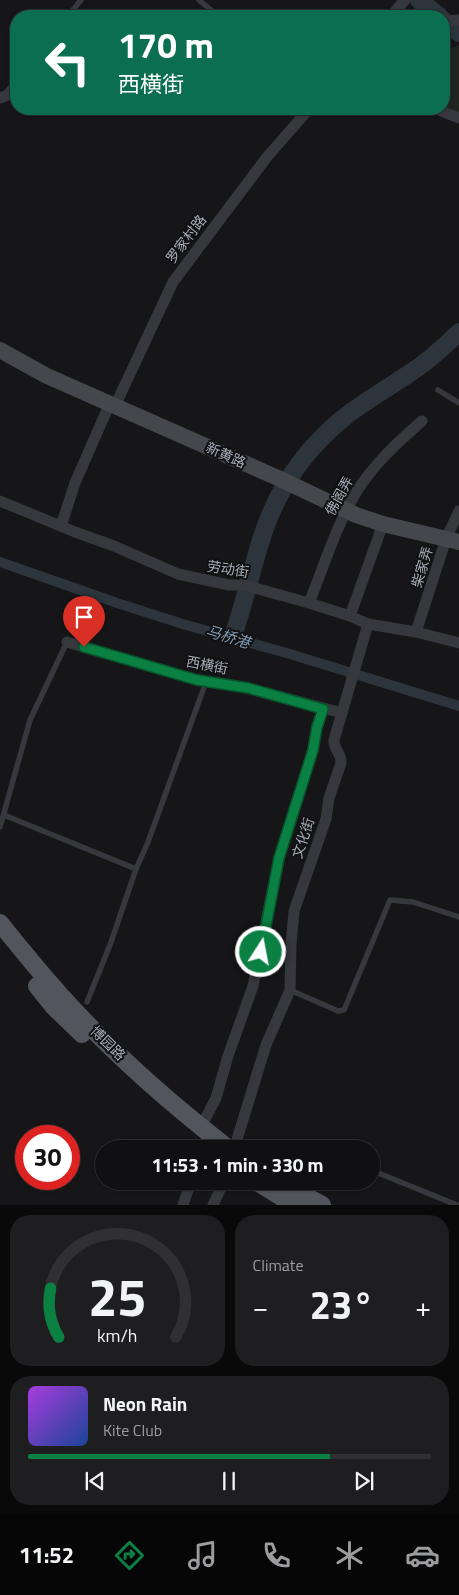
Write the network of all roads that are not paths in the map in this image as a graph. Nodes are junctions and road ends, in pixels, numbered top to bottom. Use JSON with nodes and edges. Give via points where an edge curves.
{"nodes":[{"id":1,"x":81,"y":0,"type":"edge"},
{"id":2,"x":199,"y":0,"type":"edge"},
{"id":3,"x":405,"y":0,"type":"edge"},
{"id":4,"x":73,"y":10,"type":"edge"},
{"id":5,"x":211,"y":10,"type":"edge"},
{"id":6,"x":396,"y":10,"type":"edge"},
{"id":7,"x":10,"y":88,"type":"edge"},
{"id":8,"x":1,"y":99,"type":"edge"},
{"id":9,"x":304,"y":115,"type":"edge"},
{"id":10,"x":0,"y":350,"type":"edge"},
{"id":11,"x":438,"y":390,"type":"dead end"},
{"id":12,"x":459,"y":403,"type":"edge"},
{"id":13,"x":112,"y":405,"type":"junction"},
{"id":14,"x":422,"y":421,"type":"dead end"},
{"id":15,"x":0,"y":501,"type":"edge"},
{"id":16,"x":347,"y":511,"type":"junction"},
{"id":17,"x":459,"y":511,"type":"edge"},
{"id":18,"x":383,"y":524,"type":"junction"},
{"id":19,"x":61,"y":526,"type":"junction"},
{"id":20,"x":453,"y":541,"type":"edge"},
{"id":21,"x":309,"y":604,"type":"junction"},
{"id":22,"x":350,"y":616,"type":"junction"},
{"id":23,"x":368,"y":624,"type":"junction"},
{"id":24,"x":416,"y":632,"type":"junction"},
{"id":25,"x":67,"y":642,"type":"joint"},
{"id":26,"x":459,"y":643,"type":"edge"},
{"id":27,"x":206,"y":682,"type":"junction"},
{"id":28,"x":323,"y":709,"type":"junction"},
{"id":29,"x":342,"y":713,"type":"junction"},
{"id":30,"x":4,"y":815,"type":"junction"},
{"id":31,"x":0,"y":827,"type":"edge"},
{"id":32,"x":136,"y":869,"type":"junction"},
{"id":33,"x":459,"y":917,"type":"edge"},
{"id":34,"x":0,"y":923,"type":"edge"},
{"id":35,"x":0,"y":941,"type":"edge"},
{"id":36,"x":290,"y":990,"type":"junction"},
{"id":37,"x":87,"y":1002,"type":"dead end"},
{"id":38,"x":202,"y":1140,"type":"edge"},
{"id":39,"x":203,"y":1140,"type":"edge"},
{"id":40,"x":206,"y":1140,"type":"edge"},
{"id":41,"x":237,"y":1140,"type":"edge"},
{"id":42,"x":380,"y":1174,"type":"edge"},
{"id":43,"x":188,"y":1190,"type":"edge"},
{"id":44,"x":220,"y":1190,"type":"edge"},
{"id":45,"x":291,"y":1194,"type":"edge"},
{"id":46,"x":183,"y":1205,"type":"edge"},
{"id":47,"x":213,"y":1205,"type":"edge"},
{"id":48,"x":322,"y":1205,"type":"edge"},
{"id":49,"x":457,"y":1205,"type":"edge"}],
"edges":[{"from":1,"to":4,"type":"lane"},
{"from":2,"to":5,"type":"lane"},
{"from":3,"to":6,"type":"street"},
{"from":7,"to":8,"type":"lane"},
{"from":9,"to":13,"type":"street","name":"罗家村路","via":[[267,157],[173,282]]},
{"from":10,"to":13,"type":"street","name":"新黄路","via":[[47,376]]},
{"from":11,"to":12,"type":"lane"},
{"from":13,"to":16,"type":"street","name":"新黄路"},
{"from":13,"to":19,"type":"street","name":"罗家村路","via":[[75,483]]},
{"from":14,"to":16,"type":"street","name":"佛阁弄","via":[[377,465]]},
{"from":15,"to":19,"type":"street","name":"劳动街"},
{"from":16,"to":18,"type":"street","name":"新黄路"},
{"from":16,"to":21,"type":"street","name":"佛阁弄"},
{"from":17,"to":20,"type":"street","name":"柴家弄"},
{"from":18,"to":20,"type":"street","name":"新黄路"},
{"from":18,"to":22,"type":"street"},
{"from":19,"to":21,"type":"street","name":"劳动街","via":[[178,574],[248,587]]},
{"from":20,"to":24,"type":"street","name":"柴家弄"},
{"from":21,"to":22,"type":"street","name":"劳动街"},
{"from":22,"to":23,"type":"street","name":"劳动街"},
{"from":23,"to":24,"type":"street","name":"劳动街"},
{"from":23,"to":29,"type":"street","name":"文化街"},
{"from":24,"to":26,"type":"street","name":"劳动街"},
{"from":25,"to":27,"type":"street","name":"西横街"},
{"from":25,"to":30,"type":"lane","via":[[30,720]]},
{"from":27,"to":28,"type":"street","name":"西横街","via":[[248,688]]},
{"from":27,"to":32,"type":"lane"},
{"from":28,"to":29,"type":"street","name":"西横街"},
{"from":28,"to":40,"type":"street","via":[[279,858],[253,986],[228,1056]]},
{"from":29,"to":36,"type":"street","name":"文化街","via":[[333,744],[341,763],[329,798],[326,820],[294,911]]},
{"from":30,"to":31,"type":"lane"},
{"from":30,"to":32,"type":"lane"},
{"from":32,"to":37,"type":"lane"},
{"from":33,"to":36,"type":"lane","via":[[414,902],[390,900],[344,1010],[338,1011]]},
{"from":34,"to":39,"type":"main road","name":"博园路","via":[[62,997]]},
{"from":35,"to":38,"type":"main road","name":"博园路","via":[[54,1006],[141,1091]]},
{"from":36,"to":41,"type":"street","name":"文化街","via":[[266,1045]]},
{"from":42,"to":49,"type":"lane"},
{"from":43,"to":46,"type":"street"},
{"from":44,"to":47,"type":"street"},
{"from":45,"to":48,"type":"main road"}]}
